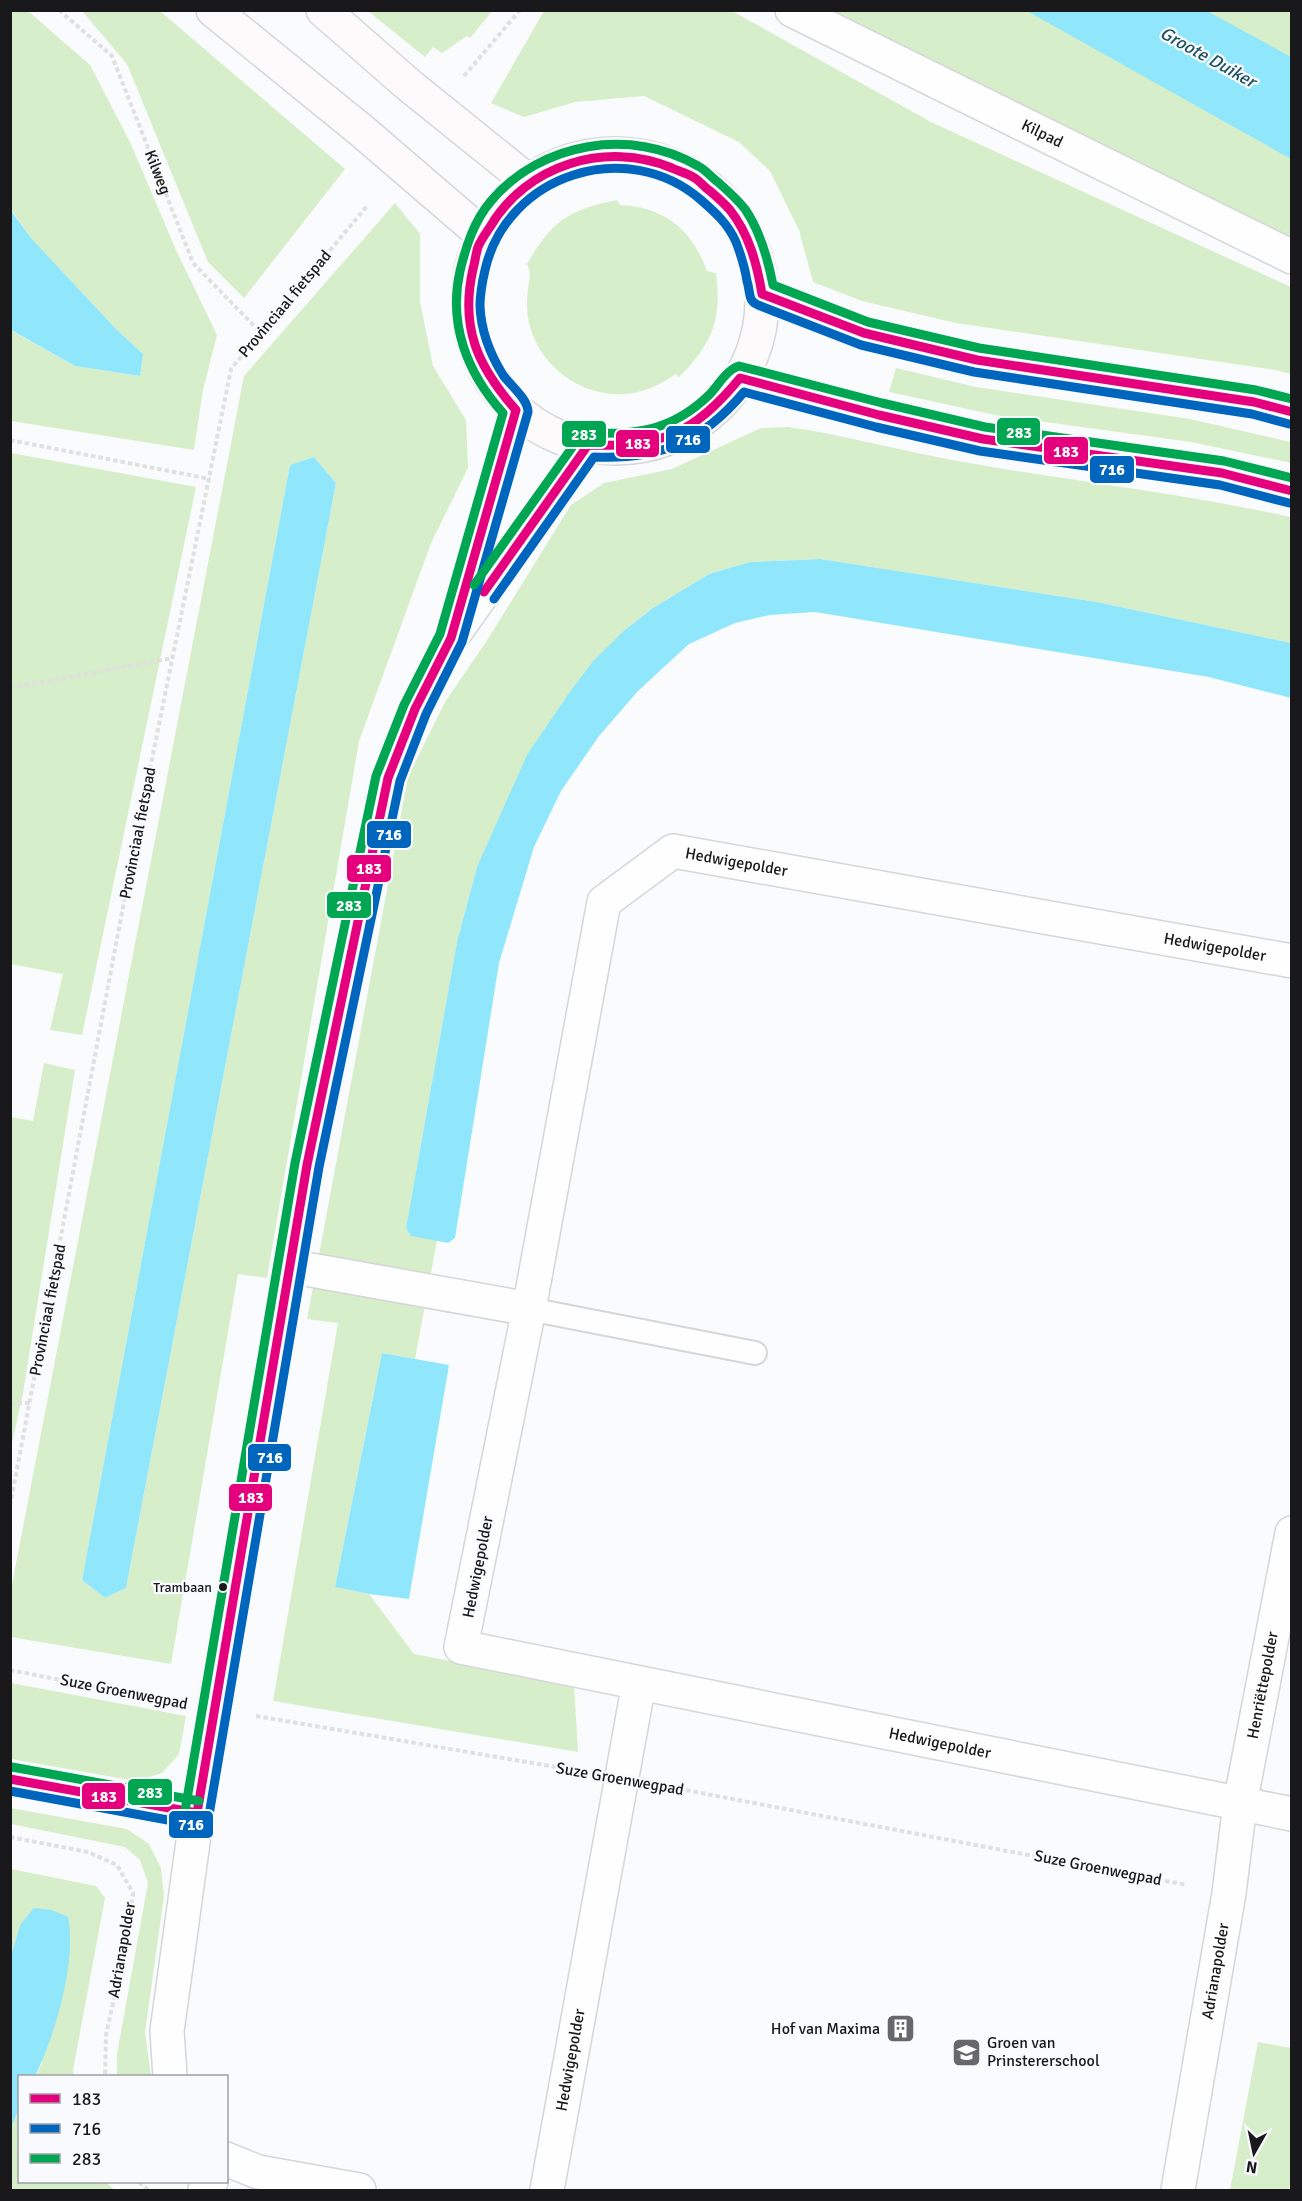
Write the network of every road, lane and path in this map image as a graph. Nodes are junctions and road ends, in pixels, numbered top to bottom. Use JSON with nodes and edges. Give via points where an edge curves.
{"nodes":[{"id":1,"x":59,"y":10,"type":"edge"},
{"id":2,"x":213,"y":10,"type":"edge"},
{"id":3,"x":323,"y":10,"type":"edge"},
{"id":4,"x":520,"y":10,"type":"edge"},
{"id":5,"x":792,"y":10,"type":"edge"},
{"id":6,"x":461,"y":80,"type":"dead end"},
{"id":7,"x":528,"y":181,"type":"junction"},
{"id":8,"x":367,"y":206,"type":"dead end"},
{"id":9,"x":483,"y":235,"type":"junction"},
{"id":10,"x":1292,"y":257,"type":"edge"},
{"id":11,"x":762,"y":294,"type":"junction"},
{"id":12,"x":261,"y":333,"type":"junction"},
{"id":13,"x":740,"y":378,"type":"junction"},
{"id":14,"x":516,"y":410,"type":"junction"},
{"id":15,"x":1292,"y":412,"type":"edge"},
{"id":16,"x":10,"y":440,"type":"edge"},
{"id":17,"x":588,"y":445,"type":"junction"},
{"id":18,"x":210,"y":479,"type":"junction"},
{"id":19,"x":1292,"y":491,"type":"edge"},
{"id":20,"x":451,"y":639,"type":"junction"},
{"id":21,"x":173,"y":658,"type":"junction"},
{"id":22,"x":10,"y":688,"type":"edge"},
{"id":23,"x":1292,"y":961,"type":"edge"},
{"id":24,"x":290,"y":1266,"type":"junction"},
{"id":25,"x":529,"y":1309,"type":"junction"},
{"id":26,"x":755,"y":1353,"type":"dead end"},
{"id":27,"x":10,"y":1403,"type":"edge"},
{"id":28,"x":30,"y":1403,"type":"junction"},
{"id":29,"x":10,"y":1506,"type":"edge"},
{"id":30,"x":1292,"y":1533,"type":"edge"},
{"id":31,"x":10,"y":1670,"type":"edge"},
{"id":32,"x":639,"y":1683,"type":"junction"},
{"id":33,"x":214,"y":1710,"type":"junction"},
{"id":34,"x":10,"y":1779,"type":"edge"},
{"id":35,"x":622,"y":1779,"type":"junction"},
{"id":36,"x":1240,"y":1804,"type":"junction"},
{"id":37,"x":197,"y":1813,"type":"junction"},
{"id":38,"x":1292,"y":1814,"type":"edge"},
{"id":39,"x":10,"y":1837,"type":"edge"},
{"id":40,"x":1229,"y":1893,"type":"junction"},
{"id":41,"x":105,"y":2075,"type":"edge"},
{"id":42,"x":170,"y":2075,"type":"edge"},
{"id":43,"x":228,"y":2160,"type":"edge"},
{"id":44,"x":359,"y":2190,"type":"edge"},
{"id":45,"x":547,"y":2190,"type":"edge"},
{"id":46,"x":1178,"y":2190,"type":"edge"}],
"edges":[{"from":1,"to":12,"type":"path","name":"Kilweg","via":[[112,56],[193,263]]},
{"from":2,"to":9,"type":"main road"},
{"from":3,"to":7,"type":"main road"},
{"from":4,"to":6,"type":"path"},
{"from":5,"to":10,"type":"street","name":"Kilpad"},
{"from":7,"to":9,"type":"main road","via":[[495,215]]},
{"from":7,"to":11,"type":"main road","via":[[586,156],[618,154],[649,158],[679,169],[706,185],[729,207],[746,234],[757,263]]},
{"from":8,"to":12,"type":"path","name":"Provinciaal fietspad"},
{"from":9,"to":14,"type":"main road","via":[[469,281],[470,328],[486,372]]},
{"from":11,"to":13,"type":"main road","via":[[753,352]]},
{"from":11,"to":15,"type":"main road","via":[[864,333],[977,360],[1254,402]]},
{"from":12,"to":18,"type":"path","name":"Provinciaal fietspad","via":[[231,369]]},
{"from":13,"to":17,"type":"main road","via":[[707,416],[686,430],[638,446]]},
{"from":13,"to":19,"type":"main road","via":[[983,439],[1222,473]]},
{"from":14,"to":17,"type":"main road","via":[[562,438]]},
{"from":14,"to":20,"type":"street"},
{"from":16,"to":18,"type":"path"},
{"from":17,"to":20,"type":"street"},
{"from":18,"to":21,"type":"path","name":"Provinciaal fietspad"},
{"from":20,"to":24,"type":"street","via":[[415,709],[388,778],[307,1165]]},
{"from":21,"to":22,"type":"path"},
{"from":21,"to":28,"type":"path","name":"Provinciaal fietspad"},
{"from":23,"to":25,"type":"street","name":"Hedwigepolder","via":[[673,851],[604,902]]},
{"from":24,"to":25,"type":"street"},
{"from":24,"to":33,"type":"street"},
{"from":25,"to":26,"type":"lane"},
{"from":25,"to":32,"type":"street","name":"Hedwigepolder","via":[[461,1647]]},
{"from":27,"to":28,"type":"path"},
{"from":28,"to":29,"type":"path","name":"Provinciaal fietspad"},
{"from":30,"to":36,"type":"street","name":"Henriëttepolder"},
{"from":31,"to":33,"type":"path","name":"Suze Groenwegpad"},
{"from":32,"to":35,"type":"street","name":"Hedwigepolder"},
{"from":32,"to":36,"type":"street","name":"Hedwigepolder"},
{"from":33,"to":35,"type":"path","name":"Suze Groenwegpad"},
{"from":33,"to":37,"type":"street"},
{"from":34,"to":37,"type":"street"},
{"from":35,"to":40,"type":"path","name":"Suze Groenwegpad"},
{"from":35,"to":45,"type":"street","name":"Hedwigepolder"},
{"from":36,"to":38,"type":"street"},
{"from":36,"to":40,"type":"street","name":"Adrianapolder"},
{"from":37,"to":42,"type":"street","via":[[167,2031]]},
{"from":39,"to":41,"type":"path","name":"Adrianapolder","via":[[88,1852],[117,1865],[133,1893],[106,2035]]},
{"from":40,"to":46,"type":"street","name":"Adrianapolder"},
{"from":43,"to":44,"type":"street","via":[[258,2172]]}]}
